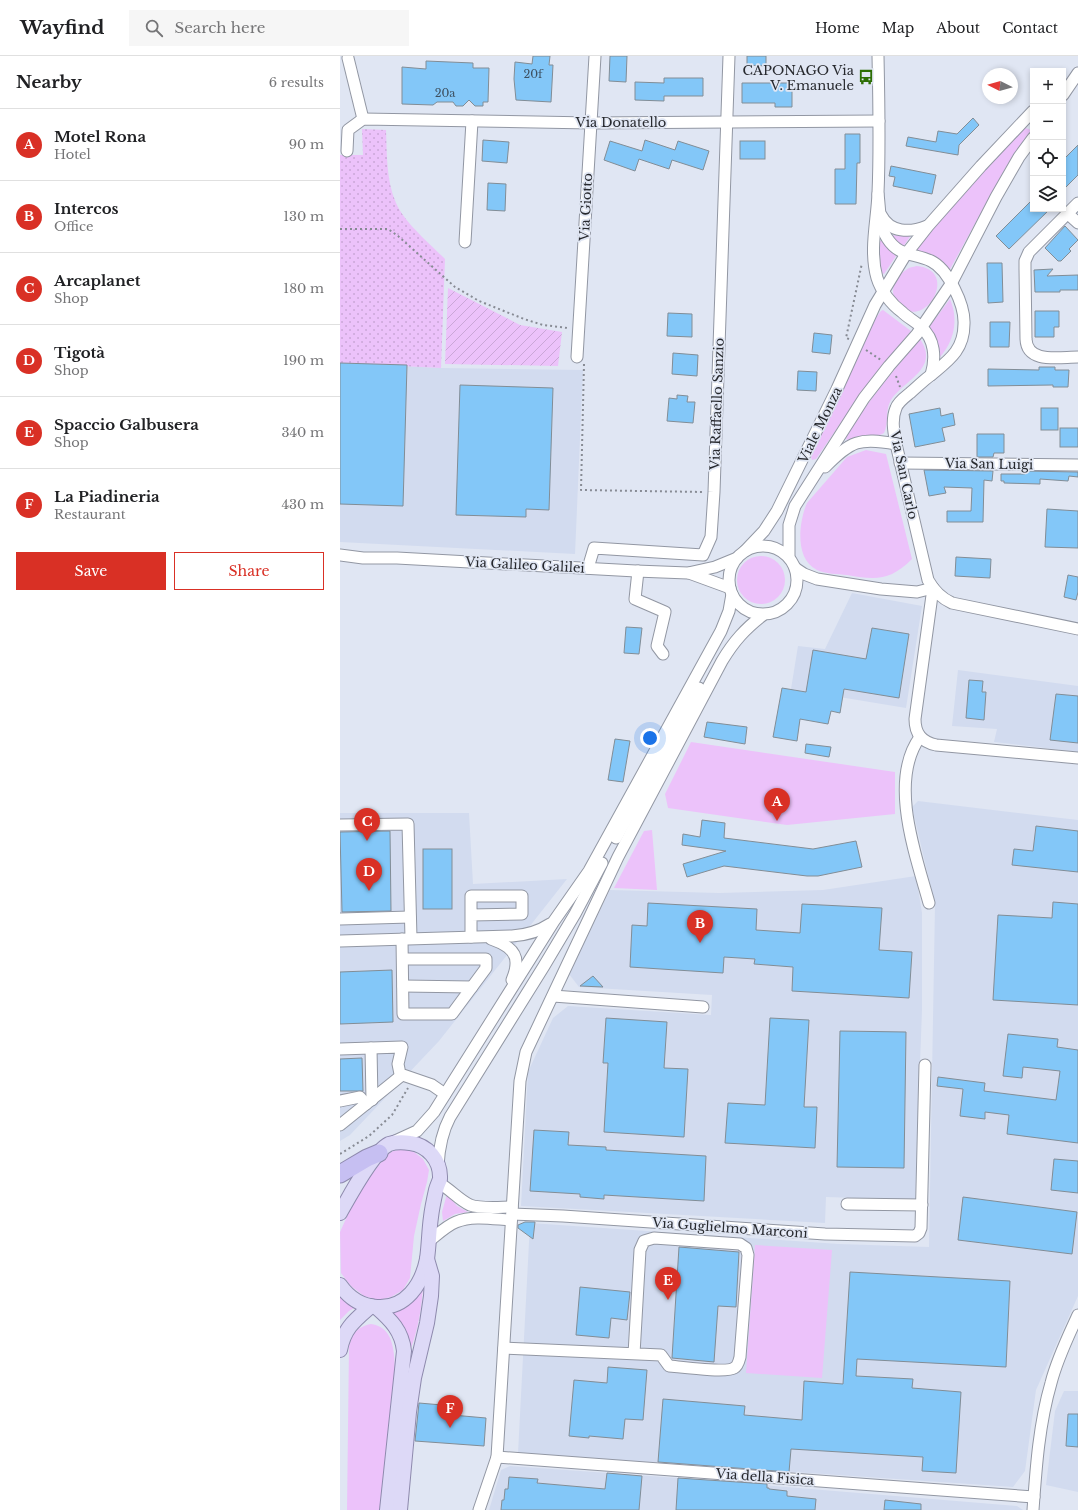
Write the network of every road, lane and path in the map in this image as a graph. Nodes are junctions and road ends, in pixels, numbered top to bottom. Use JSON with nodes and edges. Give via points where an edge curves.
{"nodes":[{"id":1,"x":595,"y":56,"type":"edge"},
{"id":2,"x":729,"y":56,"type":"edge"},
{"id":3,"x":878,"y":56,"type":"edge"},
{"id":4,"x":348,"y":58,"type":"dead end"},
{"id":5,"x":1078,"y":66,"type":"edge"},
{"id":6,"x":1078,"y":73,"type":"edge"},
{"id":7,"x":1066,"y":78,"type":"edge"},
{"id":8,"x":1066,"y":91,"type":"edge"},
{"id":9,"x":1030,"y":113,"type":"edge"},
{"id":10,"x":363,"y":119,"type":"junction"},
{"id":11,"x":879,"y":120,"type":"junction"},
{"id":12,"x":472,"y":121,"type":"junction"},
{"id":13,"x":727,"y":122,"type":"junction"},
{"id":14,"x":591,"y":123,"type":"junction"},
{"id":15,"x":1032,"y":140,"type":"edge"},
{"id":16,"x":347,"y":151,"type":"dead end"},
{"id":17,"x":878,"y":194,"type":"junction"},
{"id":18,"x":1078,"y":203,"type":"edge"},
{"id":19,"x":1067,"y":213,"type":"junction"},
{"id":20,"x":880,"y":215,"type":"junction"},
{"id":21,"x":1078,"y":223,"type":"edge"},
{"id":22,"x":928,"y":226,"type":"junction"},
{"id":23,"x":340,"y":228,"type":"edge"},
{"id":24,"x":466,"y":242,"type":"dead end"},
{"id":25,"x":906,"y":254,"type":"junction"},
{"id":26,"x":951,"y":284,"type":"junction"},
{"id":27,"x":883,"y":291,"type":"junction"},
{"id":28,"x":922,"y":327,"type":"junction"},
{"id":29,"x":579,"y":328,"type":"junction"},
{"id":30,"x":1078,"y":357,"type":"edge"},
{"id":31,"x":577,"y":358,"type":"joint"},
{"id":32,"x":931,"y":375,"type":"junction"},
{"id":33,"x":896,"y":444,"type":"junction"},
{"id":34,"x":900,"y":463,"type":"junction"},
{"id":35,"x":1078,"y":465,"type":"edge"},
{"id":36,"x":810,"y":482,"type":"junction"},
{"id":37,"x":714,"y":492,"type":"junction"},
{"id":38,"x":741,"y":555,"type":"junction"},
{"id":39,"x":340,"y":556,"type":"edge"},
{"id":40,"x":789,"y":557,"type":"junction"},
{"id":41,"x":363,"y":558,"type":"junction"},
{"id":42,"x":340,"y":563,"type":"edge"},
{"id":43,"x":588,"y":568,"type":"junction"},
{"id":44,"x":795,"y":568,"type":"junction"},
{"id":45,"x":638,"y":571,"type":"junction"},
{"id":46,"x":688,"y":573,"type":"junction"},
{"id":47,"x":816,"y":579,"type":"junction"},
{"id":48,"x":933,"y":588,"type":"junction"},
{"id":49,"x":731,"y":591,"type":"junction"},
{"id":50,"x":795,"y":594,"type":"junction"},
{"id":51,"x":760,"y":614,"type":"junction"},
{"id":52,"x":1078,"y":629,"type":"edge"},
{"id":53,"x":663,"y":654,"type":"dead end"},
{"id":54,"x":920,"y":737,"type":"junction"},
{"id":55,"x":1078,"y":758,"type":"edge"},
{"id":56,"x":340,"y":825,"type":"edge"},
{"id":57,"x":929,"y":903,"type":"dead end"},
{"id":58,"x":471,"y":914,"type":"junction"},
{"id":59,"x":410,"y":917,"type":"junction"},
{"id":60,"x":340,"y":919,"type":"edge"},
{"id":61,"x":554,"y":921,"type":"junction"},
{"id":62,"x":471,"y":937,"type":"junction"},
{"id":63,"x":485,"y":937,"type":"junction"},
{"id":64,"x":407,"y":938,"type":"junction"},
{"id":65,"x":340,"y":941,"type":"edge"},
{"id":66,"x":403,"y":959,"type":"junction"},
{"id":67,"x":403,"y":986,"type":"junction"},
{"id":68,"x":472,"y":987,"type":"junction"},
{"id":69,"x":510,"y":990,"type":"junction"},
{"id":70,"x":553,"y":996,"type":"junction"},
{"id":71,"x":703,"y":1006,"type":"dead end"},
{"id":72,"x":371,"y":1048,"type":"junction"},
{"id":73,"x":340,"y":1049,"type":"edge"},
{"id":74,"x":925,"y":1065,"type":"dead end"},
{"id":75,"x":402,"y":1075,"type":"junction"},
{"id":76,"x":414,"y":1079,"type":"junction"},
{"id":77,"x":446,"y":1094,"type":"junction"},
{"id":78,"x":340,"y":1102,"type":"edge"},
{"id":79,"x":369,"y":1102,"type":"junction"},
{"id":80,"x":340,"y":1126,"type":"edge"},
{"id":81,"x":384,"y":1149,"type":"junction"},
{"id":82,"x":340,"y":1154,"type":"edge"},
{"id":83,"x":438,"y":1166,"type":"junction"},
{"id":84,"x":340,"y":1174,"type":"edge"},
{"id":85,"x":439,"y":1183,"type":"junction"},
{"id":86,"x":847,"y":1204,"type":"dead end"},
{"id":87,"x":922,"y":1205,"type":"junction"},
{"id":88,"x":340,"y":1213,"type":"edge"},
{"id":89,"x":512,"y":1214,"type":"junction"},
{"id":90,"x":428,"y":1242,"type":"junction"},
{"id":91,"x":426,"y":1259,"type":"junction"},
{"id":92,"x":340,"y":1285,"type":"edge"},
{"id":93,"x":374,"y":1307,"type":"junction"},
{"id":94,"x":1078,"y":1315,"type":"edge"},
{"id":95,"x":504,"y":1348,"type":"junction"},
{"id":96,"x":340,"y":1350,"type":"edge"},
{"id":97,"x":634,"y":1354,"type":"junction"},
{"id":98,"x":497,"y":1457,"type":"junction"},
{"id":99,"x":393,"y":1458,"type":"junction"},
{"id":100,"x":1034,"y":1497,"type":"junction"},
{"id":101,"x":399,"y":1507,"type":"edge"},
{"id":102,"x":387,"y":1510,"type":"edge"},
{"id":103,"x":479,"y":1510,"type":"edge"},
{"id":104,"x":1032,"y":1510,"type":"edge"}],
"edges":[{"from":1,"to":14,"type":"street","name":"Via Giotto"},
{"from":2,"to":13,"type":"street","name":"Via Raffaello Sanzio"},
{"from":3,"to":11,"type":"street"},
{"from":4,"to":10,"type":"street"},
{"from":5,"to":7,"type":"street"},
{"from":6,"to":8,"type":"street"},
{"from":9,"to":22,"type":"street","name":"Viale Monza"},
{"from":10,"to":12,"type":"street","name":"Via Donatello"},
{"from":10,"to":16,"type":"street","via":[[348,130]]},
{"from":11,"to":13,"type":"street","name":"Via Donatello"},
{"from":11,"to":17,"type":"street"},
{"from":12,"to":14,"type":"street","name":"Via Donatello"},
{"from":12,"to":24,"type":"street"},
{"from":13,"to":14,"type":"street","name":"Via Donatello"},
{"from":13,"to":37,"type":"street","name":"Via Raffaello Sanzio"},
{"from":14,"to":29,"type":"street","name":"Via Giotto"},
{"from":15,"to":26,"type":"street","name":"Viale Monza","via":[[996,197]]},
{"from":17,"to":20,"type":"street"},
{"from":17,"to":27,"type":"street","via":[[873,252],[877,276]]},
{"from":18,"to":19,"type":"street"},
{"from":19,"to":21,"type":"street"},
{"from":19,"to":30,"type":"street","via":[[1029,252],[1025,261],[1026,343],[1030,352],[1039,356]]},
{"from":20,"to":22,"type":"street","via":[[886,224],[901,230],[915,231]]},
{"from":20,"to":25,"type":"street","via":[[887,238],[898,250]]},
{"from":22,"to":25,"type":"street","name":"Viale Monza"},
{"from":23,"to":29,"type":"path","via":[[388,229],[455,287],[479,301],[537,323]]},
{"from":25,"to":26,"type":"street","via":[[933,262]]},
{"from":25,"to":27,"type":"street","name":"Viale Monza"},
{"from":26,"to":28,"type":"street","name":"Viale Monza"},
{"from":26,"to":32,"type":"street","name":"Via San Carlo","via":[[961,304],[964,331],[953,356]]},
{"from":27,"to":28,"type":"street","via":[[900,312]]},
{"from":27,"to":38,"type":"street","name":"Viale Monza","via":[[777,512],[764,531]]},
{"from":28,"to":32,"type":"street","via":[[934,351]]},
{"from":28,"to":36,"type":"street","name":"Viale Monza","via":[[864,398]]},
{"from":29,"to":31,"type":"street","name":"Via Giotto"},
{"from":31,"to":37,"type":"path","via":[[584,358],[581,490]]},
{"from":32,"to":33,"type":"street","name":"Via San Carlo","via":[[897,406],[893,426]]},
{"from":33,"to":34,"type":"street","name":"Via San Carlo"},
{"from":33,"to":36,"type":"street","via":[[870,440],[854,444],[837,455]]},
{"from":34,"to":35,"type":"street","name":"Via San Luigi"},
{"from":34,"to":48,"type":"street","name":"Via San Carlo","via":[[926,572]]},
{"from":36,"to":40,"type":"street","name":"Viale Monza","via":[[790,519]]},
{"from":37,"to":43,"type":"street","name":"Via Raffaello Sanzio","via":[[711,537],[703,555],[594,548]]},
{"from":38,"to":40,"type":"street","via":[[758,546],[767,546]]},
{"from":38,"to":46,"type":"street","name":"Via Galileo Galilei","via":[[715,567]]},
{"from":38,"to":49,"type":"street","via":[[730,572]]},
{"from":39,"to":41,"type":"street","name":"Via Galileo Galilei"},
{"from":40,"to":44,"type":"street"},
{"from":41,"to":42,"type":"street","name":"Via Galileo Galilei"},
{"from":41,"to":43,"type":"street","name":"Via Galileo Galilei"},
{"from":43,"to":45,"type":"street","name":"Via Galileo Galilei"},
{"from":44,"to":47,"type":"street"},
{"from":44,"to":50,"type":"street","via":[[798,579]]},
{"from":45,"to":46,"type":"street","name":"Via Galileo Galilei"},
{"from":45,"to":53,"type":"street","via":[[635,599],[666,612],[657,646]]},
{"from":46,"to":49,"type":"street","name":"Via Galileo Galilei"},
{"from":47,"to":48,"type":"street","via":[[917,592]]},
{"from":47,"to":50,"type":"street"},
{"from":48,"to":52,"type":"street","via":[[952,602]]},
{"from":48,"to":54,"type":"street","via":[[915,719]]},
{"from":49,"to":51,"type":"street","via":[[742,607]]},
{"from":49,"to":61,"type":"street","via":[[729,611],[721,631],[589,871]]},
{"from":50,"to":51,"type":"street","via":[[783,609],[772,614]]},
{"from":51,"to":70,"type":"street","via":[[736,639],[722,661],[618,858]]},
{"from":51,"to":83,"type":"street","via":[[734,632],[721,648],[544,966],[450,1117],[440,1146]]},
{"from":54,"to":55,"type":"street","via":[[936,745]]},
{"from":54,"to":57,"type":"street","via":[[912,749],[908,764],[906,805],[910,832]]},
{"from":56,"to":59,"type":"street","via":[[408,824]]},
{"from":58,"to":58,"type":"street","via":[[471,896],[522,896],[522,914]]},
{"from":58,"to":62,"type":"street"},
{"from":59,"to":60,"type":"street"},
{"from":59,"to":64,"type":"street"},
{"from":61,"to":63,"type":"street","via":[[540,930],[525,935]]},
{"from":61,"to":69,"type":"street"},
{"from":62,"to":63,"type":"street"},
{"from":62,"to":64,"type":"street"},
{"from":63,"to":69,"type":"street","via":[[505,944],[514,954],[516,964]]},
{"from":64,"to":65,"type":"street"},
{"from":64,"to":66,"type":"street"},
{"from":66,"to":67,"type":"street"},
{"from":66,"to":68,"type":"street","via":[[486,959],[486,968]]},
{"from":67,"to":68,"type":"street"},
{"from":67,"to":68,"type":"street","via":[[403,1014],[452,1014]]},
{"from":69,"to":77,"type":"street"},
{"from":70,"to":71,"type":"street"},
{"from":70,"to":89,"type":"street","via":[[527,1048],[522,1069]]},
{"from":72,"to":73,"type":"street"},
{"from":72,"to":75,"type":"street","via":[[402,1047],[398,1064],[398,1071]]},
{"from":72,"to":79,"type":"street"},
{"from":74,"to":87,"type":"street"},
{"from":75,"to":76,"type":"street"},
{"from":75,"to":79,"type":"street"},
{"from":76,"to":77,"type":"street","via":[[432,1084]]},
{"from":76,"to":82,"type":"path","via":[[392,1116],[369,1136]]},
{"from":77,"to":81,"type":"street","via":[[417,1130]]},
{"from":78,"to":79,"type":"street","via":[[360,1097]]},
{"from":79,"to":80,"type":"street"},
{"from":81,"to":83,"type":"main road","via":[[404,1142],[419,1145],[429,1152]]},
{"from":81,"to":84,"type":"highway"},
{"from":81,"to":88,"type":"main road","via":[[360,1179]]},
{"from":83,"to":85,"type":"main road"},
{"from":85,"to":89,"type":"street","via":[[474,1206]]},
{"from":85,"to":90,"type":"main road","via":[[432,1209]]},
{"from":86,"to":87,"type":"street"},
{"from":87,"to":89,"type":"street","name":"Via Guglielmo Marconi","via":[[920,1230],[915,1236],[825,1234]]},
{"from":89,"to":90,"type":"street","via":[[461,1220]]},
{"from":89,"to":95,"type":"street"},
{"from":90,"to":91,"type":"main road"},
{"from":91,"to":93,"type":"main road","via":[[420,1280],[406,1299],[392,1306]]},
{"from":91,"to":101,"type":"main road","via":[[432,1276],[431,1296],[428,1323],[409,1405]]},
{"from":92,"to":93,"type":"main road","via":[[354,1300]]},
{"from":93,"to":96,"type":"main road","via":[[349,1326]]},
{"from":93,"to":99,"type":"main road","via":[[396,1327],[403,1345],[404,1360]]},
{"from":94,"to":100,"type":"street","via":[[1059,1357],[1051,1383],[1040,1435]]},
{"from":95,"to":97,"type":"street"},
{"from":95,"to":98,"type":"street"},
{"from":97,"to":97,"type":"street","via":[[640,1250],[644,1241],[654,1238],[740,1244],[746,1248],[748,1255],[740,1357],[735,1368],[723,1370],[669,1366],[662,1355]]},
{"from":98,"to":100,"type":"street","name":"Via della Fisica"},
{"from":98,"to":103,"type":"street"},
{"from":99,"to":101,"type":"main road"},
{"from":99,"to":102,"type":"main road"},
{"from":100,"to":104,"type":"street"}]}
